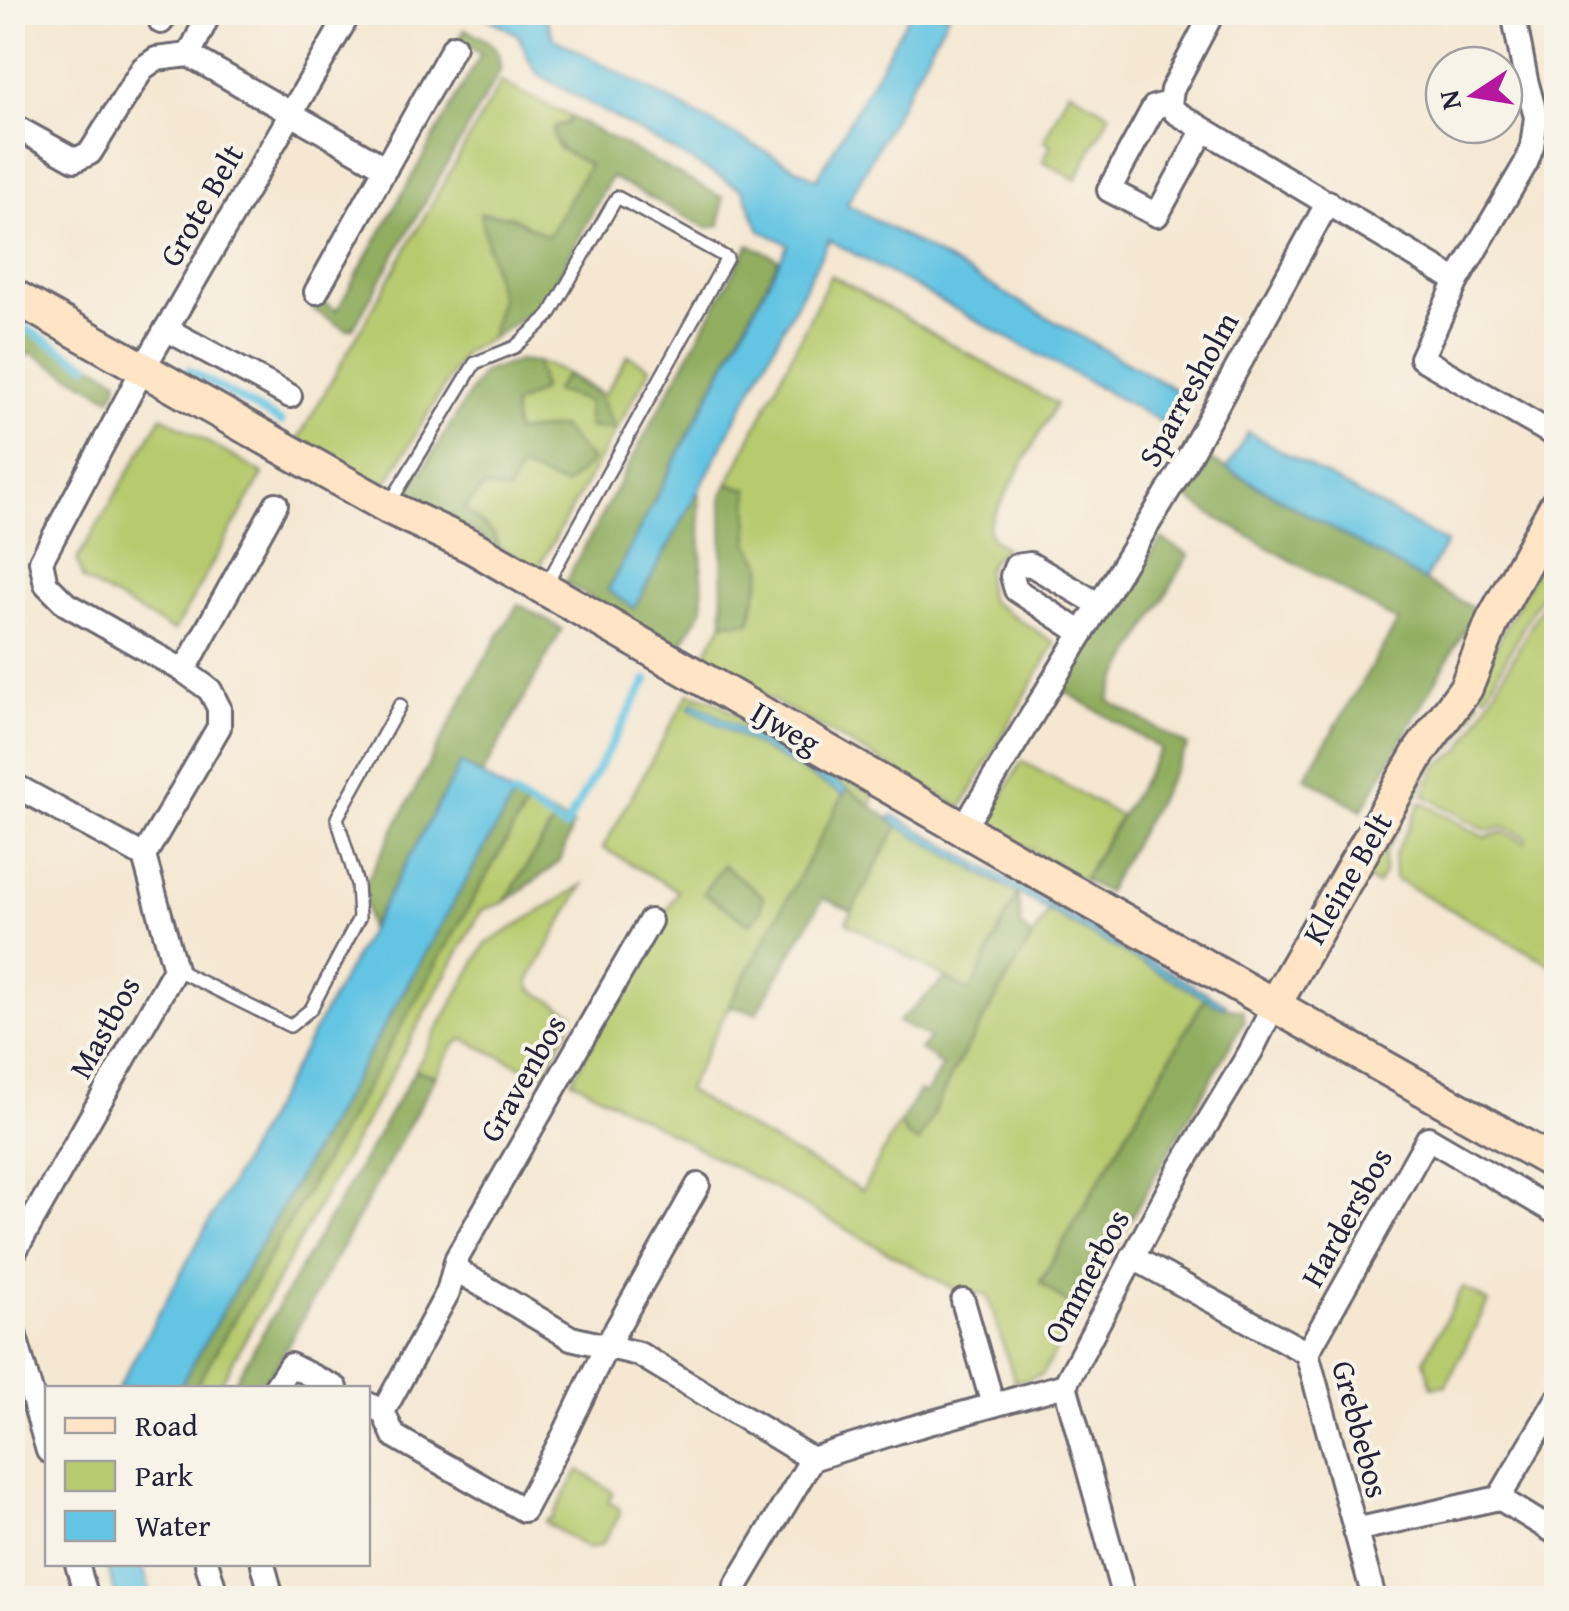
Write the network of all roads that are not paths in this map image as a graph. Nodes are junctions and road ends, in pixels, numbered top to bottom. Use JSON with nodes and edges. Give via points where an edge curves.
{"nodes":[{"id":1,"x":210,"y":12,"type":"edge"},
{"id":2,"x":350,"y":12,"type":"edge"},
{"id":3,"x":1213,"y":12,"type":"edge"},
{"id":4,"x":1512,"y":12,"type":"edge"},
{"id":5,"x":454,"y":46,"type":"dead end"},
{"id":6,"x":190,"y":55,"type":"junction"},
{"id":7,"x":1170,"y":102,"type":"junction"},
{"id":8,"x":291,"y":114,"type":"junction"},
{"id":9,"x":12,"y":124,"type":"edge"},
{"id":10,"x":1203,"y":130,"type":"junction"},
{"id":11,"x":386,"y":168,"type":"junction"},
{"id":12,"x":1328,"y":202,"type":"junction"},
{"id":13,"x":1457,"y":280,"type":"junction"},
{"id":14,"x":316,"y":292,"type":"dead end"},
{"id":15,"x":12,"y":295,"type":"edge"},
{"id":16,"x":166,"y":329,"type":"junction"},
{"id":17,"x":143,"y":369,"type":"junction"},
{"id":18,"x":290,"y":396,"type":"dead end"},
{"id":19,"x":1556,"y":436,"type":"edge"},
{"id":20,"x":276,"y":504,"type":"dead end"},
{"id":21,"x":1556,"y":506,"type":"edge"},
{"id":22,"x":388,"y":507,"type":"junction"},
{"id":23,"x":544,"y":588,"type":"junction"},
{"id":24,"x":1098,"y":604,"type":"junction"},
{"id":25,"x":1082,"y":632,"type":"junction"},
{"id":26,"x":184,"y":671,"type":"junction"},
{"id":27,"x":400,"y":705,"type":"dead end"},
{"id":28,"x":16,"y":794,"type":"edge"},
{"id":29,"x":963,"y":829,"type":"junction"},
{"id":30,"x":144,"y":856,"type":"junction"},
{"id":31,"x":650,"y":921,"type":"dead end"},
{"id":32,"x":175,"y":969,"type":"junction"},
{"id":33,"x":1274,"y":1005,"type":"junction"},
{"id":34,"x":1556,"y":1164,"type":"edge"},
{"id":35,"x":698,"y":1185,"type":"dead end"},
{"id":36,"x":1556,"y":1214,"type":"edge"},
{"id":37,"x":12,"y":1256,"type":"edge"},
{"id":38,"x":1132,"y":1257,"type":"junction"},
{"id":39,"x":455,"y":1269,"type":"junction"},
{"id":40,"x":963,"y":1301,"type":"dead end"},
{"id":41,"x":12,"y":1326,"type":"edge"},
{"id":42,"x":606,"y":1347,"type":"junction"},
{"id":43,"x":1308,"y":1353,"type":"junction"},
{"id":44,"x":276,"y":1386,"type":"edge"},
{"id":45,"x":332,"y":1386,"type":"edge"},
{"id":46,"x":1064,"y":1386,"type":"junction"},
{"id":47,"x":1556,"y":1401,"type":"edge"},
{"id":48,"x":993,"y":1405,"type":"junction"},
{"id":49,"x":375,"y":1408,"type":"edge"},
{"id":50,"x":45,"y":1442,"type":"edge"},
{"id":51,"x":812,"y":1458,"type":"junction"},
{"id":52,"x":1499,"y":1498,"type":"junction"},
{"id":53,"x":1355,"y":1530,"type":"junction"},
{"id":54,"x":1556,"y":1533,"type":"edge"},
{"id":55,"x":79,"y":1566,"type":"edge"},
{"id":56,"x":209,"y":1566,"type":"edge"},
{"id":57,"x":264,"y":1566,"type":"edge"},
{"id":58,"x":734,"y":1594,"type":"edge"},
{"id":59,"x":87,"y":1598,"type":"edge"},
{"id":60,"x":217,"y":1598,"type":"edge"},
{"id":61,"x":272,"y":1598,"type":"edge"},
{"id":62,"x":1124,"y":1598,"type":"edge"},
{"id":63,"x":1374,"y":1598,"type":"edge"}],
"edges":[{"from":1,"to":6,"type":"street"},
{"from":2,"to":8,"type":"street","name":"Grote Belt"},
{"from":3,"to":7,"type":"street"},
{"from":4,"to":13,"type":"street","via":[[1536,116],[1532,147]]},
{"from":5,"to":11,"type":"street"},
{"from":6,"to":8,"type":"street"},
{"from":6,"to":9,"type":"street","via":[[156,59],[143,68],[90,153],[76,160]]},
{"from":7,"to":10,"type":"street"},
{"from":7,"to":10,"type":"street","via":[[1154,107],[1109,190],[1157,216]]},
{"from":8,"to":11,"type":"street"},
{"from":8,"to":16,"type":"street","name":"Grote Belt"},
{"from":10,"to":12,"type":"street"},
{"from":11,"to":14,"type":"street"},
{"from":12,"to":13,"type":"street"},
{"from":12,"to":24,"type":"street","name":"Sparresholm","via":[[1192,452]]},
{"from":13,"to":19,"type":"street","via":[[1421,358]]},
{"from":15,"to":17,"type":"street","name":"IJweg"},
{"from":16,"to":17,"type":"street","name":"Grote Belt"},
{"from":16,"to":18,"type":"street"},
{"from":17,"to":22,"type":"street","name":"IJweg"},
{"from":17,"to":26,"type":"street","via":[[41,561],[46,584],[66,604]]},
{"from":20,"to":26,"type":"street"},
{"from":21,"to":33,"type":"street","name":"Kleine Belt","via":[[1493,620],[1449,678],[1420,751]]},
{"from":22,"to":23,"type":"street","name":"IJweg"},
{"from":22,"to":23,"type":"lane","via":[[475,362],[515,347],[549,316],[617,197],[726,258]]},
{"from":23,"to":29,"type":"street","name":"IJweg"},
{"from":24,"to":25,"type":"street","name":"Sparresholm"},
{"from":24,"to":25,"type":"street","via":[[1030,564],[1016,566],[1016,590]]},
{"from":25,"to":29,"type":"street","name":"Sparresholm"},
{"from":26,"to":30,"type":"street","via":[[210,690],[219,727]]},
{"from":27,"to":32,"type":"lane","via":[[337,818],[357,884],[359,918],[312,1009],[290,1026]]},
{"from":28,"to":30,"type":"street"},
{"from":29,"to":33,"type":"street","name":"IJweg"},
{"from":30,"to":32,"type":"street","name":"Mastbos"},
{"from":31,"to":39,"type":"street","name":"Gravenbos"},
{"from":32,"to":37,"type":"street","name":"Mastbos"},
{"from":33,"to":34,"type":"street","name":"IJweg"},
{"from":33,"to":38,"type":"street","name":"Ommerbos"},
{"from":35,"to":42,"type":"street","name":"Gravenbos"},
{"from":36,"to":43,"type":"street","name":"Hardersbos","via":[[1428,1138]]},
{"from":38,"to":43,"type":"street","name":"Grebbebos"},
{"from":38,"to":46,"type":"street","name":"Ommerbos"},
{"from":39,"to":42,"type":"street","via":[[571,1338]]},
{"from":39,"to":49,"type":"street","name":"Gravenbos","via":[[448,1292]]},
{"from":40,"to":48,"type":"street"},
{"from":41,"to":50,"type":"street"},
{"from":42,"to":49,"type":"street","name":"Gravenbos","via":[[524,1510],[394,1436]]},
{"from":42,"to":51,"type":"street","via":[[638,1354]]},
{"from":43,"to":53,"type":"street","name":"Grebbebos"},
{"from":44,"to":45,"type":"street","via":[[290,1365]]},
{"from":46,"to":48,"type":"street"},
{"from":46,"to":62,"type":"street","name":"Ommerbos"},
{"from":47,"to":52,"type":"street"},
{"from":48,"to":51,"type":"street"},
{"from":51,"to":58,"type":"street"},
{"from":52,"to":53,"type":"street"},
{"from":52,"to":54,"type":"street"},
{"from":53,"to":63,"type":"street","name":"Grebbebos"},
{"from":55,"to":59,"type":"street"},
{"from":56,"to":60,"type":"street"},
{"from":57,"to":61,"type":"street"}]}
